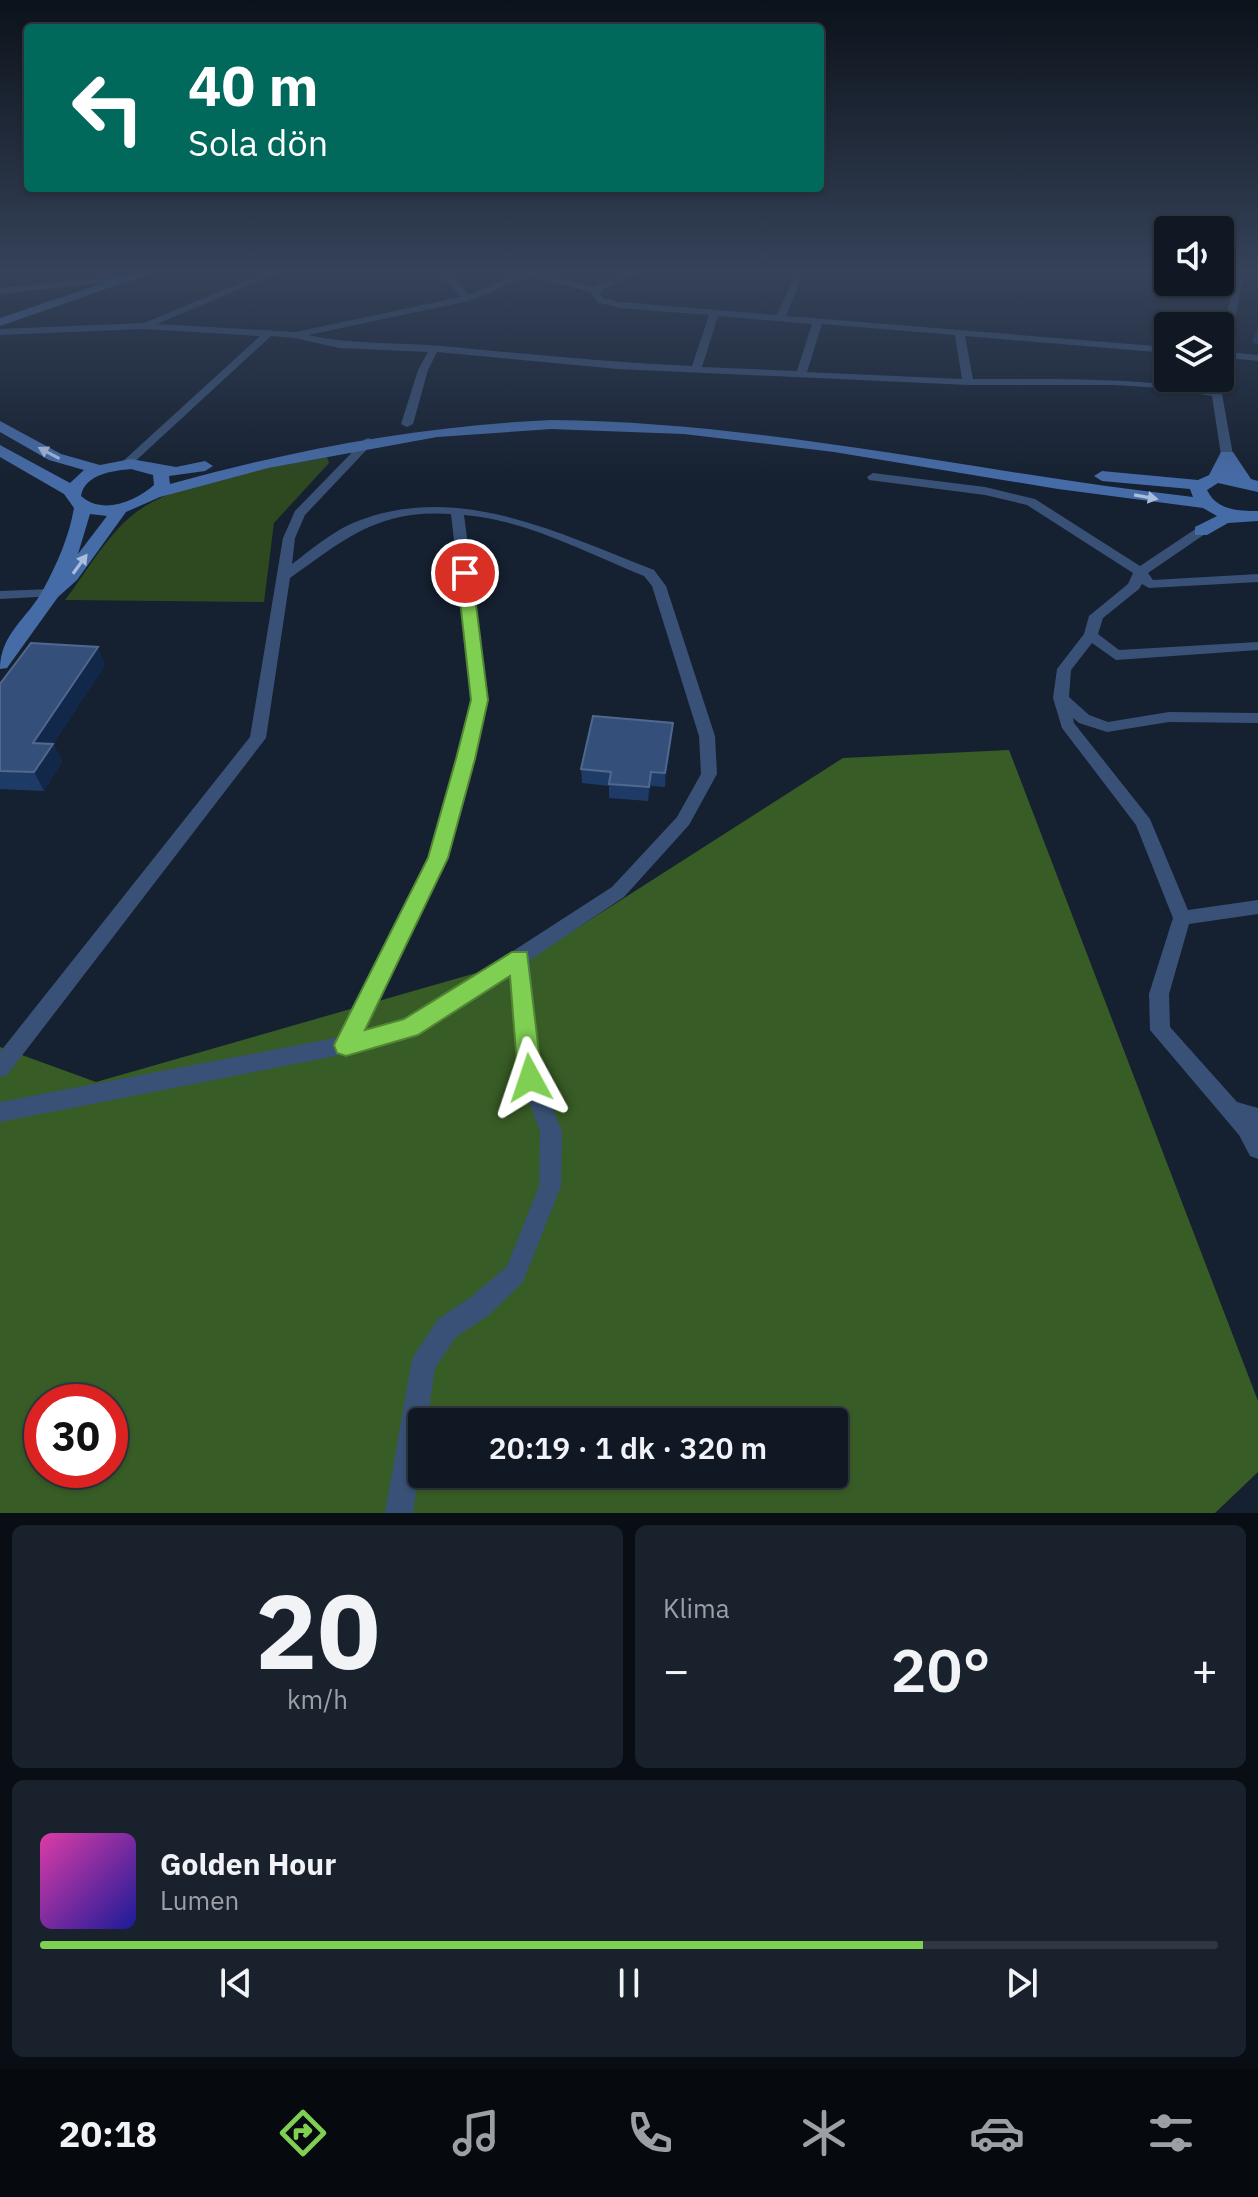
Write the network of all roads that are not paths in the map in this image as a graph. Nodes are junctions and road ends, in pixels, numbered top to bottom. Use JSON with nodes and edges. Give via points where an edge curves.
{"nodes":[{"id":1,"x":259,"y":343,"type":"edge"},
{"id":2,"x":328,"y":343,"type":"edge"},
{"id":3,"x":704,"y":343,"type":"edge"},
{"id":4,"x":811,"y":343,"type":"edge"},
{"id":5,"x":961,"y":343,"type":"edge"},
{"id":6,"x":1072,"y":343,"type":"edge"},
{"id":7,"x":434,"y":349,"type":"junction"},
{"id":8,"x":1154,"y":349,"type":"edge"},
{"id":9,"x":1234,"y":355,"type":"edge"},
{"id":10,"x":1258,"y":358,"type":"edge"},
{"id":11,"x":696,"y":369,"type":"junction"},
{"id":12,"x":801,"y":374,"type":"junction"},
{"id":13,"x":968,"y":382,"type":"junction"},
{"id":14,"x":1217,"y":394,"type":"joint"},
{"id":15,"x":407,"y":424,"type":"junction"},
{"id":16,"x":0,"y":426,"type":"edge"},
{"id":17,"x":369,"y":441,"type":"junction"},
{"id":18,"x":0,"y":450,"type":"edge"},
{"id":19,"x":1227,"y":455,"type":"junction"},
{"id":20,"x":125,"y":465,"type":"junction"},
{"id":21,"x":155,"y":469,"type":"junction"},
{"id":22,"x":101,"y":470,"type":"junction"},
{"id":23,"x":873,"y":477,"type":"dead end"},
{"id":24,"x":1207,"y":482,"type":"junction"},
{"id":25,"x":1254,"y":485,"type":"edge"},
{"id":26,"x":156,"y":493,"type":"junction"},
{"id":27,"x":78,"y":499,"type":"junction"},
{"id":28,"x":1211,"y":506,"type":"junction"},
{"id":29,"x":121,"y":508,"type":"junction"},
{"id":30,"x":457,"y":510,"type":"junction"},
{"id":31,"x":1250,"y":516,"type":"edge"},
{"id":32,"x":1201,"y":531,"type":"junction"},
{"id":33,"x":1140,"y":572,"type":"junction"},
{"id":34,"x":283,"y":576,"type":"junction"},
{"id":35,"x":1258,"y":578,"type":"edge"},
{"id":36,"x":51,"y":593,"type":"junction"},
{"id":37,"x":0,"y":595,"type":"edge"},
{"id":38,"x":1091,"y":635,"type":"junction"},
{"id":39,"x":1258,"y":646,"type":"edge"},
{"id":40,"x":0,"y":663,"type":"edge"},
{"id":41,"x":1061,"y":698,"type":"junction"},
{"id":42,"x":1258,"y":718,"type":"edge"},
{"id":43,"x":1258,"y":907,"type":"edge"},
{"id":44,"x":1182,"y":918,"type":"junction"},
{"id":45,"x":520,"y":959,"type":"junction"},
{"id":46,"x":346,"y":1045,"type":"junction"},
{"id":47,"x":0,"y":1068,"type":"edge"},
{"id":48,"x":1231,"y":1109,"type":"junction"},
{"id":49,"x":0,"y":1112,"type":"edge"},
{"id":50,"x":1258,"y":1118,"type":"edge"},
{"id":51,"x":1258,"y":1149,"type":"edge"},
{"id":52,"x":399,"y":1513,"type":"edge"}],
"edges":[{"from":1,"to":20,"type":"street"},
{"from":2,"to":7,"type":"street"},
{"from":3,"to":11,"type":"street"},
{"from":4,"to":12,"type":"street"},
{"from":5,"to":13,"type":"street"},
{"from":6,"to":8,"type":"street"},
{"from":7,"to":11,"type":"street"},
{"from":7,"to":15,"type":"street"},
{"from":9,"to":10,"type":"street"},
{"from":11,"to":12,"type":"street"},
{"from":12,"to":13,"type":"street"},
{"from":13,"to":14,"type":"street","via":[[1114,382]]},
{"from":14,"to":19,"type":"street"},
{"from":15,"to":21,"type":"main road","via":[[302,441],[176,472]]},
{"from":15,"to":24,"type":"main road","via":[[563,413],[680,417],[845,436],[1109,477]]},
{"from":22,"to":16,"type":"main road","one_way":true,"via":[[55,457]]},
{"from":17,"to":26,"type":"main road"},
{"from":17,"to":28,"type":"main road","one_way":true,"via":[[550,424],[666,428],[791,441]]},
{"from":17,"to":34,"type":"street","via":[[299,514]]},
{"from":18,"to":27,"type":"main road"},
{"from":19,"to":24,"type":"main road"},
{"from":19,"to":25,"type":"main road"},
{"from":20,"to":21,"type":"main road"},
{"from":20,"to":22,"type":"main road"},
{"from":21,"to":26,"type":"main road","via":[[164,479]]},
{"from":22,"to":27,"type":"main road","via":[[82,479]]},
{"from":23,"to":33,"type":"street","via":[[1031,502]]},
{"from":24,"to":25,"type":"main road"},
{"from":24,"to":28,"type":"main road","via":[[1198,494]]},
{"from":26,"to":29,"type":"main road"},
{"from":27,"to":29,"type":"main road"},
{"from":27,"to":36,"type":"main road","via":[[78,535]]},
{"from":28,"to":31,"type":"main road"},
{"from":28,"to":32,"type":"main road"},
{"from":36,"to":29,"type":"main road","one_way":true,"via":[[71,576]]},
{"from":30,"to":34,"type":"street","via":[[386,515],[359,525]]},
{"from":30,"to":45,"type":"street","via":[[516,522],[649,573],[659,586],[707,736],[709,774],[683,821],[618,892]]},
{"from":30,"to":46,"type":"street","via":[[480,700],[438,858]]},
{"from":31,"to":32,"type":"main road","via":[[1223,519]]},
{"from":32,"to":33,"type":"street"},
{"from":33,"to":35,"type":"street","via":[[1149,584],[1160,585]]},
{"from":33,"to":38,"type":"street","via":[[1134,586],[1096,616]]},
{"from":34,"to":47,"type":"street","via":[[258,738]]},
{"from":36,"to":37,"type":"street"},
{"from":36,"to":40,"type":"main road"},
{"from":38,"to":39,"type":"street","via":[[1116,655]]},
{"from":38,"to":41,"type":"street","via":[[1064,669]]},
{"from":41,"to":42,"type":"street","via":[[1084,719],[1107,727],[1182,717]]},
{"from":41,"to":44,"type":"street","via":[[1067,724],[1144,823]]},
{"from":43,"to":44,"type":"street"},
{"from":44,"to":48,"type":"street","via":[[1159,994],[1160,1030]]},
{"from":45,"to":46,"type":"street","via":[[410,1028]]},
{"from":45,"to":52,"type":"street","via":[[530,1078],[551,1131],[550,1186],[515,1274],[447,1328],[423,1364]]},
{"from":46,"to":49,"type":"street"},
{"from":48,"to":50,"type":"street"},
{"from":48,"to":51,"type":"street"}]}
